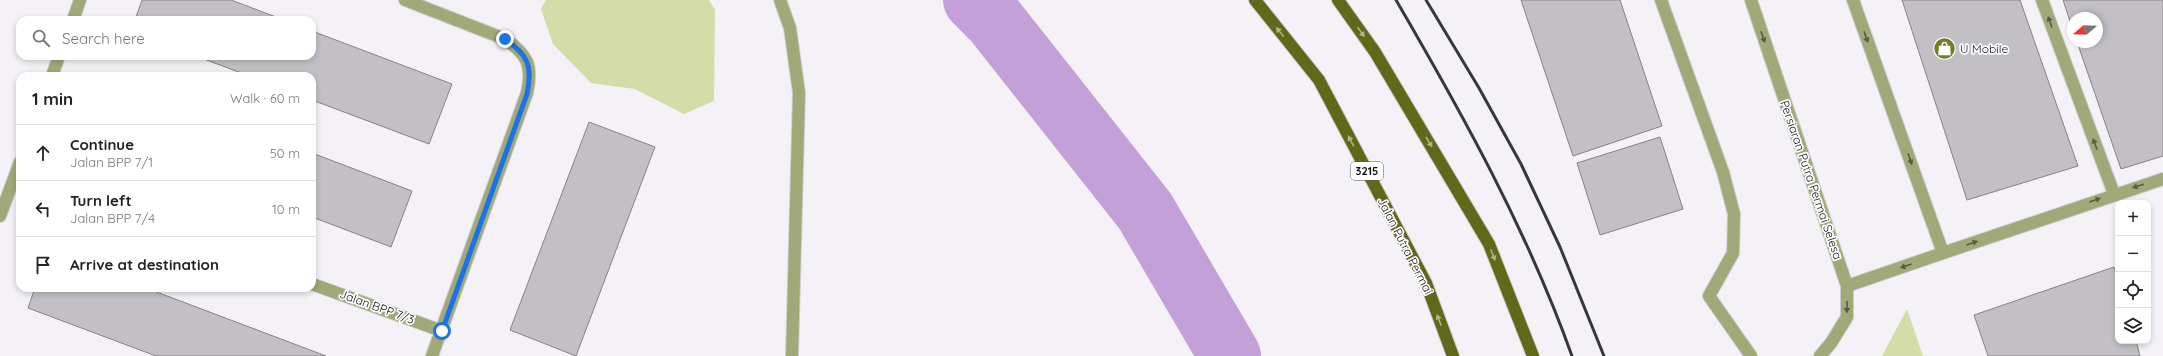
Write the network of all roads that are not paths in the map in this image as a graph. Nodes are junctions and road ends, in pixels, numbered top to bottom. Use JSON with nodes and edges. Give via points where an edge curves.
{"nodes":[{"id":1,"x":80,"y":0,"type":"edge"},
{"id":2,"x":405,"y":0,"type":"edge"},
{"id":3,"x":780,"y":0,"type":"edge"},
{"id":4,"x":1255,"y":0,"type":"edge"},
{"id":5,"x":1338,"y":0,"type":"edge"},
{"id":6,"x":1660,"y":0,"type":"edge"},
{"id":7,"x":1751,"y":0,"type":"edge"},
{"id":8,"x":1854,"y":0,"type":"edge"},
{"id":9,"x":2042,"y":0,"type":"edge"},
{"id":10,"x":74,"y":16,"type":"edge"},
{"id":11,"x":58,"y":60,"type":"edge"},
{"id":12,"x":53,"y":72,"type":"edge"},
{"id":13,"x":2163,"y":179,"type":"edge"},
{"id":14,"x":16,"y":181,"type":"edge"},
{"id":15,"x":2114,"y":194,"type":"junction"},
{"id":16,"x":0,"y":216,"type":"edge"},
{"id":17,"x":1943,"y":253,"type":"junction"},
{"id":18,"x":316,"y":285,"type":"edge"},
{"id":19,"x":1847,"y":286,"type":"junction"},
{"id":20,"x":442,"y":331,"type":"junction"},
{"id":21,"x":432,"y":356,"type":"edge"},
{"id":22,"x":792,"y":356,"type":"edge"},
{"id":23,"x":1453,"y":356,"type":"edge"},
{"id":24,"x":1533,"y":356,"type":"edge"},
{"id":25,"x":1750,"y":356,"type":"edge"},
{"id":26,"x":1820,"y":356,"type":"edge"}],
"edges":[{"from":1,"to":10,"type":"street"},
{"from":2,"to":20,"type":"street","via":[[505,39],[518,48],[528,61],[530,78],[527,94]]},
{"from":3,"to":22,"type":"street","via":[[790,28],[799,93]]},
{"from":23,"to":4,"type":"main road","name":"Jalan Putra Permai","number":"3215","one_way":true,"via":[[1426,284],[1319,80]]},
{"from":5,"to":24,"type":"main road","one_way":true,"via":[[1375,52],[1489,244]]},
{"from":6,"to":25,"type":"street","via":[[1723,172],[1734,214],[1733,253],[1709,296]]},
{"from":7,"to":19,"type":"street","name":"Persiaran Putra Permai Selesa","one_way":true},
{"from":8,"to":17,"type":"street","one_way":true},
{"from":15,"to":9,"type":"street","one_way":true},
{"from":11,"to":12,"type":"street"},
{"from":13,"to":15,"type":"street","one_way":true},
{"from":14,"to":16,"type":"street"},
{"from":17,"to":15,"type":"street","one_way":true},
{"from":17,"to":19,"type":"street","one_way":true},
{"from":18,"to":20,"type":"street","name":"Jalan BPP 7/3"},
{"from":19,"to":26,"type":"street","name":"Persiaran Putra Permai Selesa","one_way":true,"via":[[1847,317]]},
{"from":20,"to":21,"type":"street"}]}
